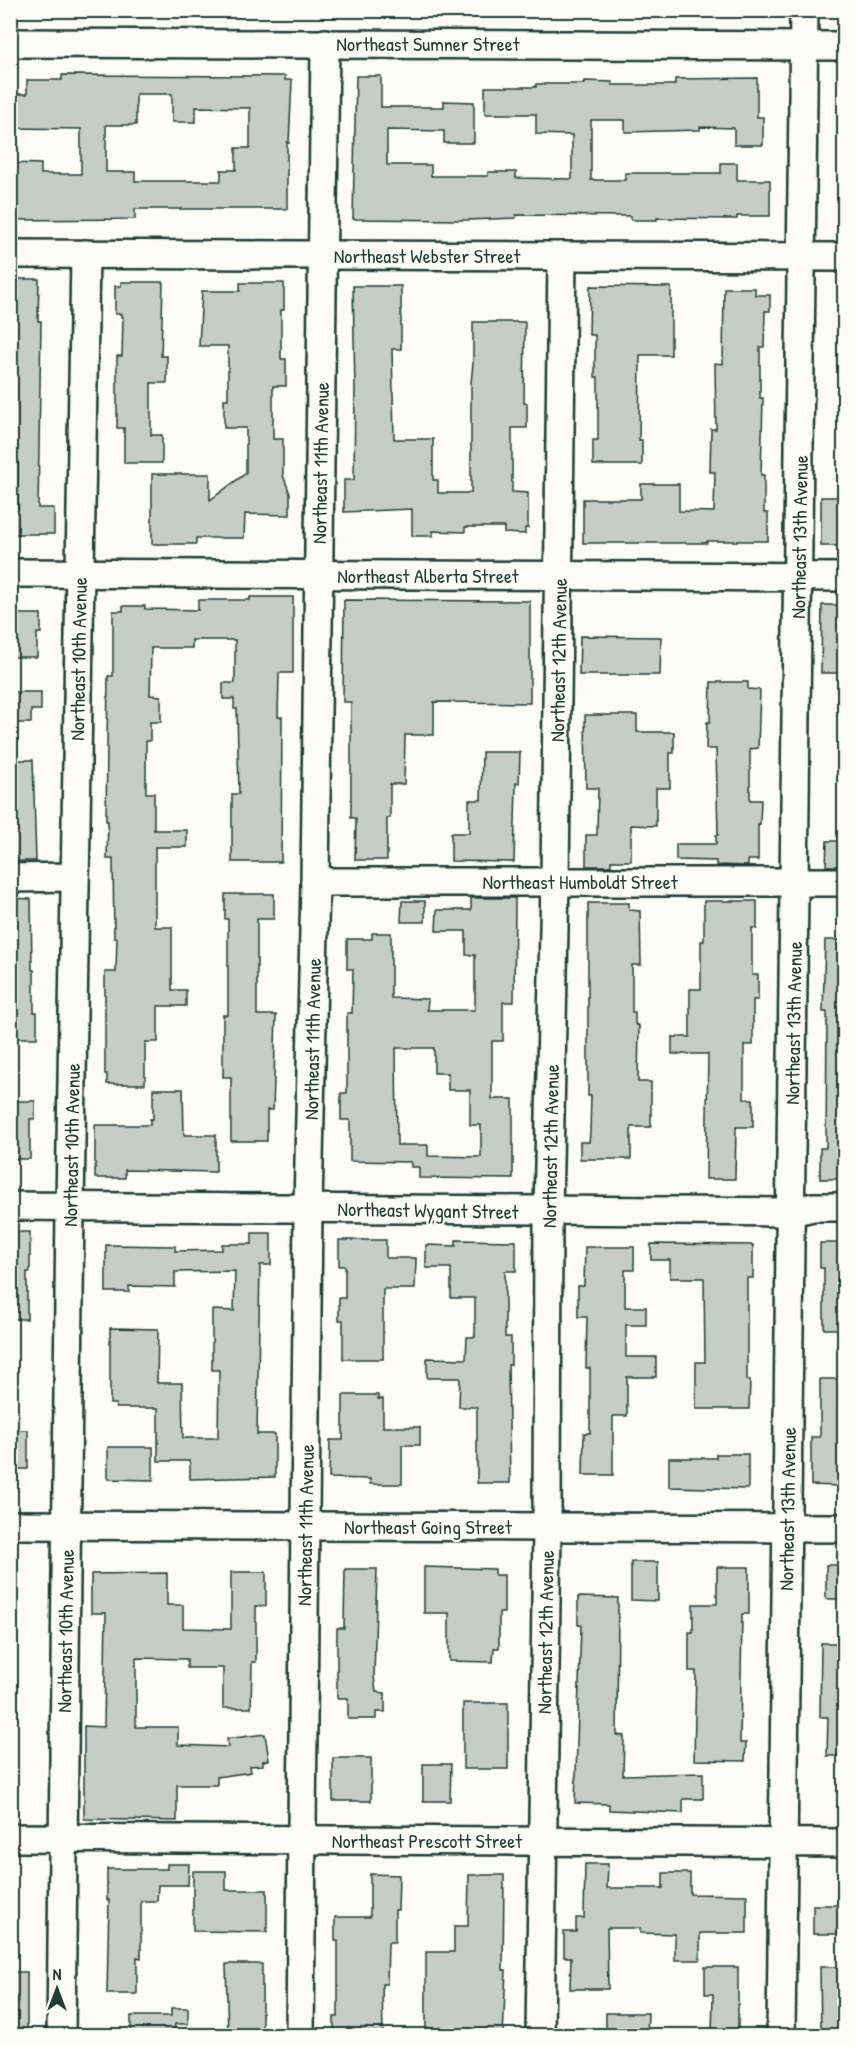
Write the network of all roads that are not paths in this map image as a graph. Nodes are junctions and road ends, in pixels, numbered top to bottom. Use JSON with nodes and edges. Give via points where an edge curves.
{"nodes":[{"id":1,"x":804,"y":10,"type":"edge"},
{"id":2,"x":10,"y":43,"type":"edge"},
{"id":3,"x":325,"y":43,"type":"junction"},
{"id":4,"x":804,"y":46,"type":"junction"},
{"id":5,"x":844,"y":46,"type":"edge"},
{"id":6,"x":10,"y":254,"type":"edge"},
{"id":7,"x":85,"y":254,"type":"junction"},
{"id":8,"x":323,"y":255,"type":"junction"},
{"id":9,"x":562,"y":256,"type":"junction"},
{"id":10,"x":802,"y":257,"type":"junction"},
{"id":11,"x":844,"y":257,"type":"edge"},
{"id":12,"x":10,"y":573,"type":"edge"},
{"id":13,"x":80,"y":574,"type":"junction"},
{"id":14,"x":318,"y":574,"type":"junction"},
{"id":15,"x":559,"y":576,"type":"junction"},
{"id":16,"x":799,"y":577,"type":"junction"},
{"id":17,"x":844,"y":578,"type":"edge"},
{"id":18,"x":75,"y":877,"type":"junction"},
{"id":19,"x":10,"y":878,"type":"edge"},
{"id":20,"x":555,"y":881,"type":"junction"},
{"id":21,"x":315,"y":882,"type":"junction"},
{"id":22,"x":795,"y":882,"type":"junction"},
{"id":23,"x":844,"y":882,"type":"edge"},
{"id":24,"x":10,"y":1206,"type":"edge"},
{"id":25,"x":70,"y":1206,"type":"junction"},
{"id":26,"x":844,"y":1207,"type":"edge"},
{"id":27,"x":308,"y":1208,"type":"junction"},
{"id":28,"x":548,"y":1211,"type":"junction"},
{"id":29,"x":790,"y":1212,"type":"junction"},
{"id":30,"x":10,"y":1525,"type":"edge"},
{"id":31,"x":66,"y":1525,"type":"junction"},
{"id":32,"x":305,"y":1526,"type":"junction"},
{"id":33,"x":547,"y":1526,"type":"junction"},
{"id":34,"x":787,"y":1528,"type":"junction"},
{"id":35,"x":844,"y":1528,"type":"edge"},
{"id":36,"x":10,"y":1838,"type":"edge"},
{"id":37,"x":62,"y":1838,"type":"junction"},
{"id":38,"x":302,"y":1839,"type":"junction"},
{"id":39,"x":541,"y":1840,"type":"junction"},
{"id":40,"x":782,"y":1842,"type":"junction"},
{"id":41,"x":844,"y":1843,"type":"edge"},
{"id":42,"x":61,"y":2036,"type":"edge"},
{"id":43,"x":300,"y":2036,"type":"edge"},
{"id":44,"x":540,"y":2036,"type":"edge"},
{"id":45,"x":781,"y":2036,"type":"edge"}],
"edges":[{"from":1,"to":4,"type":"street","name":"Northeast 13th Avenue"},
{"from":2,"to":3,"type":"street","name":"Northeast Sumner Street"},
{"from":3,"to":4,"type":"street","name":"Northeast Sumner Street"},
{"from":3,"to":8,"type":"street","name":"Northeast 11th Avenue"},
{"from":4,"to":5,"type":"street","name":"Northeast Sumner Street"},
{"from":4,"to":10,"type":"street","name":"Northeast 13th Avenue"},
{"from":6,"to":7,"type":"street","name":"Northeast Webster Street"},
{"from":7,"to":8,"type":"street","name":"Northeast Webster Street"},
{"from":7,"to":13,"type":"street","name":"Northeast 10th Avenue"},
{"from":8,"to":9,"type":"street","name":"Northeast Webster Street"},
{"from":8,"to":14,"type":"street","name":"Northeast 11th Avenue"},
{"from":9,"to":10,"type":"street","name":"Northeast Webster Street"},
{"from":9,"to":15,"type":"street","name":"Northeast 12th Avenue"},
{"from":10,"to":11,"type":"street","name":"Northeast Webster Street"},
{"from":10,"to":16,"type":"street","name":"Northeast 13th Avenue"},
{"from":12,"to":13,"type":"street","name":"Northeast Alberta Street"},
{"from":13,"to":14,"type":"street","name":"Northeast Alberta Street"},
{"from":13,"to":18,"type":"street","name":"Northeast 10th Avenue"},
{"from":14,"to":15,"type":"street","name":"Northeast Alberta Street"},
{"from":14,"to":21,"type":"street","name":"Northeast 11th Avenue"},
{"from":15,"to":16,"type":"street","name":"Northeast Alberta Street"},
{"from":15,"to":20,"type":"street","name":"Northeast 12th Avenue"},
{"from":16,"to":17,"type":"street","name":"Northeast Alberta Street"},
{"from":16,"to":22,"type":"street","name":"Northeast 13th Avenue"},
{"from":18,"to":19,"type":"street"},
{"from":18,"to":25,"type":"street","name":"Northeast 10th Avenue"},
{"from":20,"to":21,"type":"street","name":"Northeast Humboldt Street"},
{"from":20,"to":22,"type":"street","name":"Northeast Humboldt Street"},
{"from":20,"to":28,"type":"street","name":"Northeast 12th Avenue"},
{"from":21,"to":27,"type":"street","name":"Northeast 11th Avenue"},
{"from":22,"to":23,"type":"street","name":"Northeast Humboldt Street"},
{"from":22,"to":29,"type":"street","name":"Northeast 13th Avenue"},
{"from":24,"to":25,"type":"street","name":"Northeast Wygant Street"},
{"from":25,"to":27,"type":"street","name":"Northeast Wygant Street"},
{"from":25,"to":31,"type":"street","name":"Northeast 10th Avenue"},
{"from":26,"to":29,"type":"street","name":"Northeast Wygant Street"},
{"from":27,"to":28,"type":"street","name":"Northeast Wygant Street"},
{"from":27,"to":32,"type":"street","name":"Northeast 11th Avenue"},
{"from":28,"to":29,"type":"street","name":"Northeast Wygant Street"},
{"from":28,"to":33,"type":"street","name":"Northeast 12th Avenue"},
{"from":29,"to":34,"type":"street","name":"Northeast 13th Avenue"},
{"from":30,"to":31,"type":"street","name":"Northeast Going Street"},
{"from":31,"to":32,"type":"street","name":"Northeast Going Street"},
{"from":31,"to":37,"type":"street","name":"Northeast 10th Avenue"},
{"from":32,"to":33,"type":"street","name":"Northeast Going Street"},
{"from":32,"to":38,"type":"street","name":"Northeast 11th Avenue"},
{"from":33,"to":34,"type":"street","name":"Northeast Going Street"},
{"from":33,"to":39,"type":"street","name":"Northeast 12th Avenue"},
{"from":34,"to":35,"type":"street","name":"Northeast Going Street"},
{"from":34,"to":40,"type":"street","name":"Northeast 13th Avenue"},
{"from":36,"to":37,"type":"street","name":"Northeast Prescott Street"},
{"from":37,"to":38,"type":"street","name":"Northeast Prescott Street"},
{"from":37,"to":42,"type":"street","name":"Northeast 10th Avenue"},
{"from":38,"to":39,"type":"street","name":"Northeast Prescott Street"},
{"from":38,"to":43,"type":"street","name":"Northeast 11th Avenue"},
{"from":39,"to":40,"type":"street","name":"Northeast Prescott Street"},
{"from":39,"to":44,"type":"street","name":"Northeast 12th Avenue"},
{"from":40,"to":41,"type":"street","name":"Northeast Prescott Street"},
{"from":40,"to":45,"type":"street","name":"Northeast 13th Avenue"}]}
